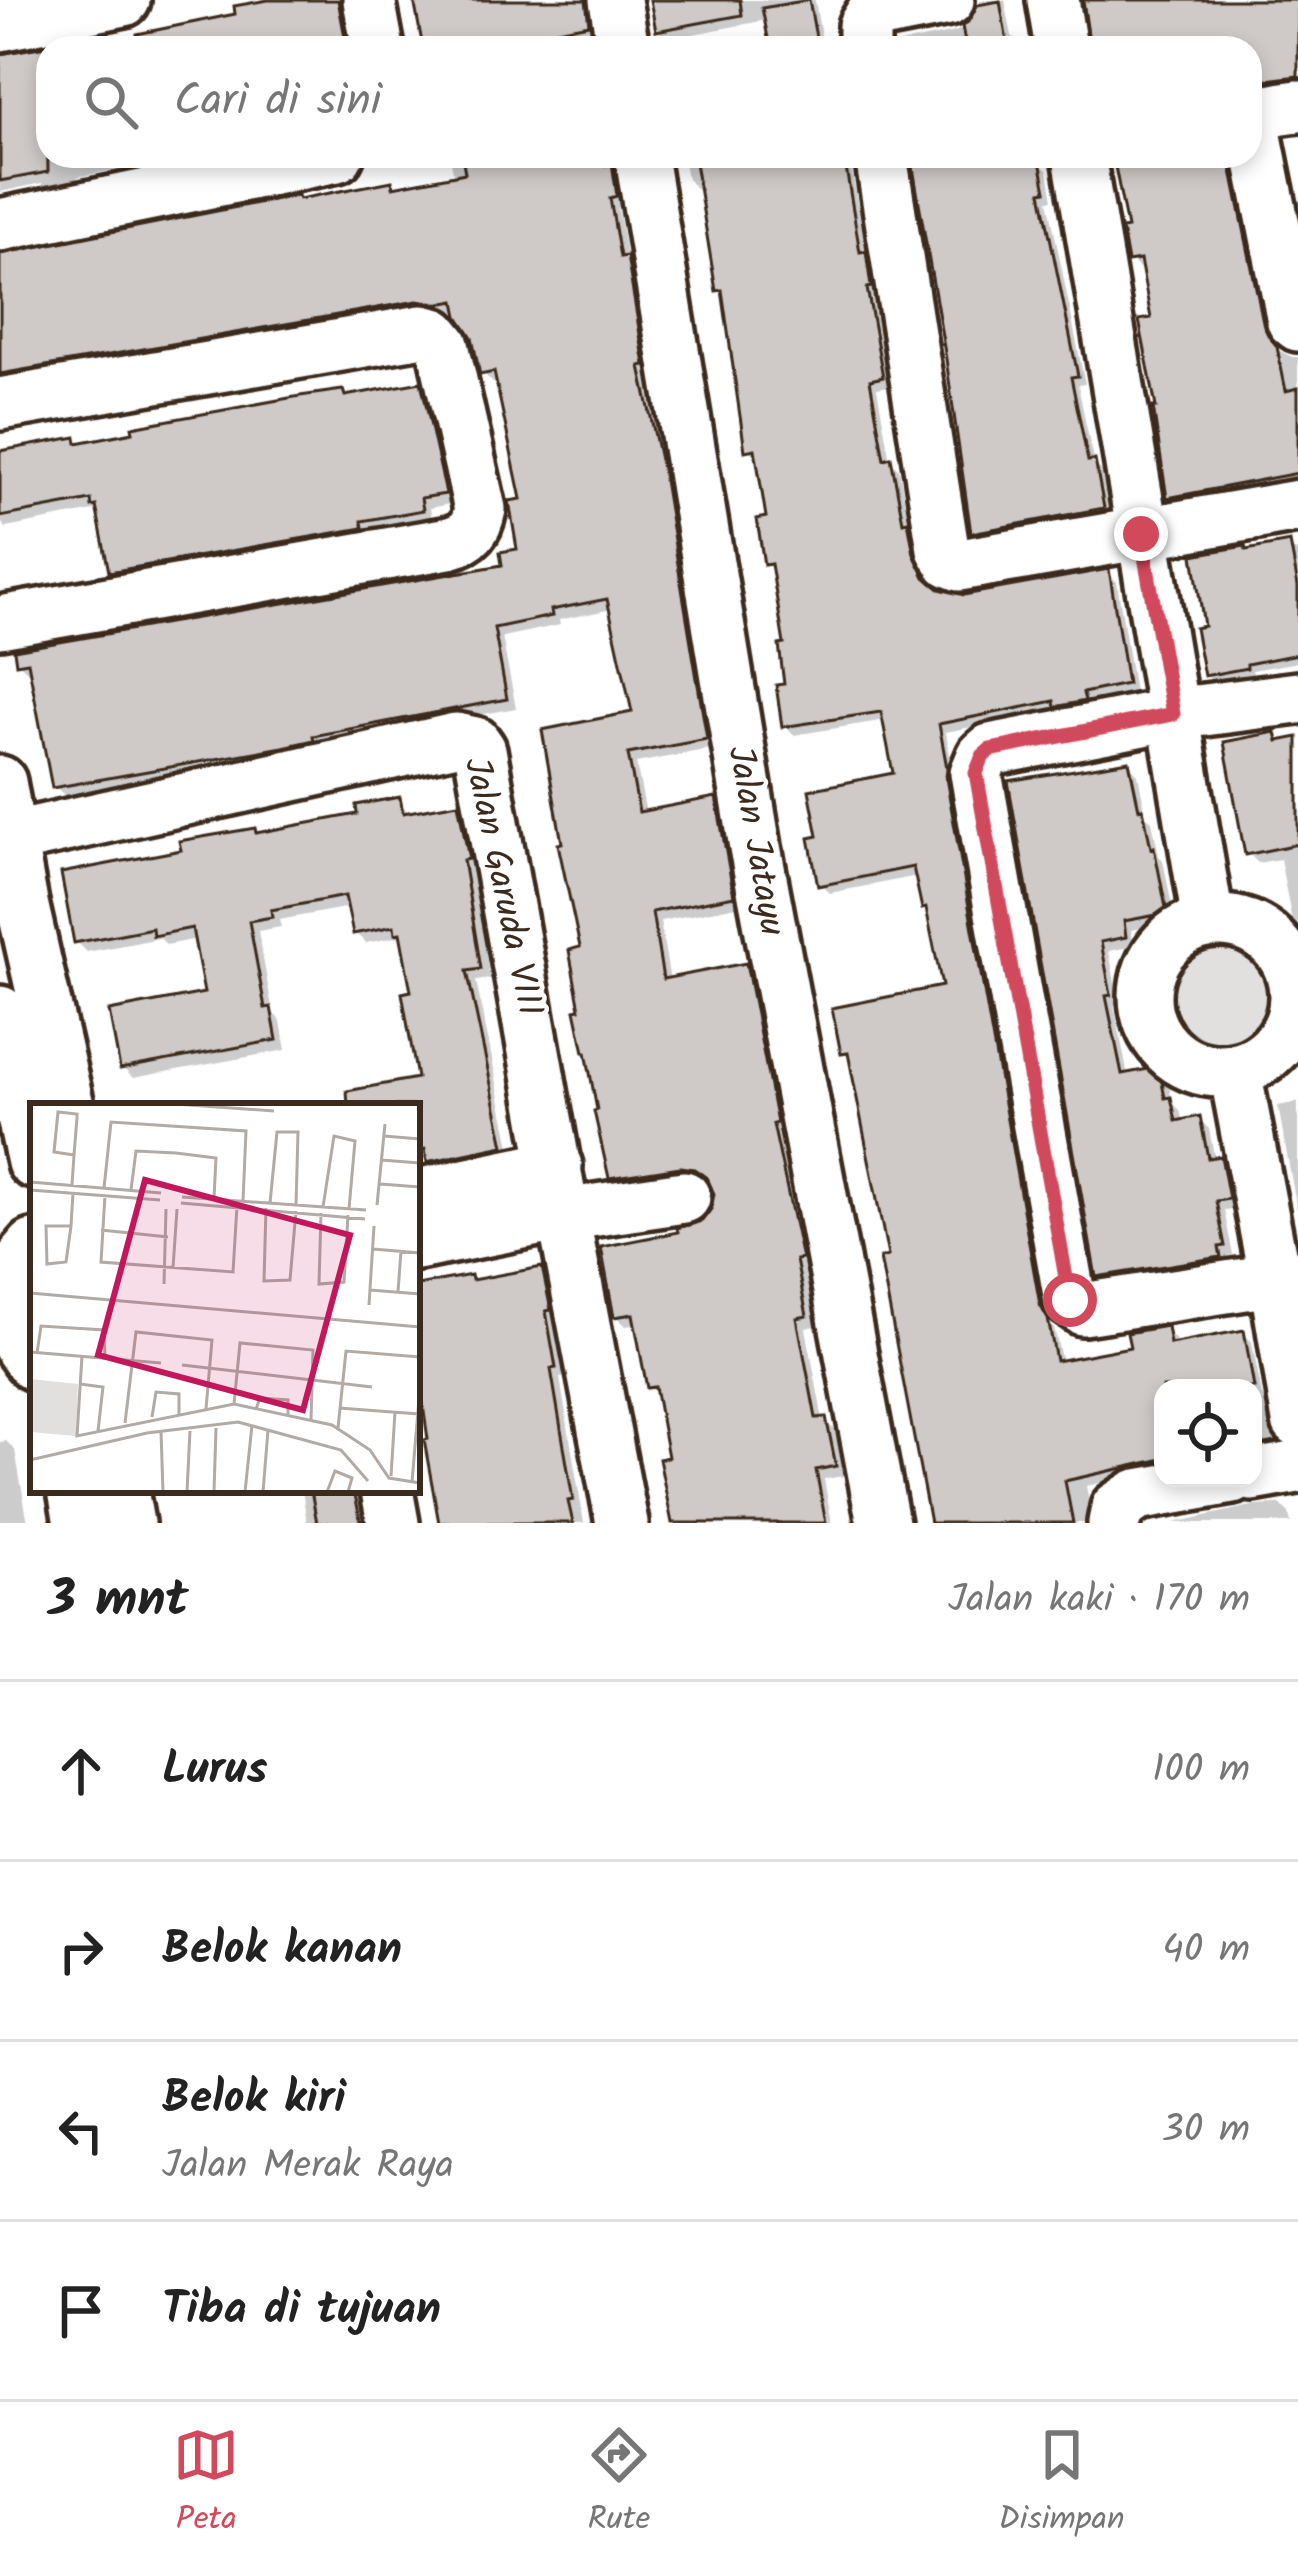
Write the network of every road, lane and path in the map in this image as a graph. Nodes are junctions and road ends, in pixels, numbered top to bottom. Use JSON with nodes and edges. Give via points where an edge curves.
{"nodes":[{"id":1,"x":124,"y":0,"type":"edge"},
{"id":2,"x":369,"y":0,"type":"edge"},
{"id":3,"x":615,"y":0,"type":"edge"},
{"id":4,"x":948,"y":0,"type":"edge"},
{"id":5,"x":1053,"y":0,"type":"edge"},
{"id":6,"x":0,"y":25,"type":"edge"},
{"id":7,"x":376,"y":36,"type":"edge"},
{"id":8,"x":621,"y":36,"type":"edge"},
{"id":9,"x":864,"y":36,"type":"edge"},
{"id":10,"x":1059,"y":36,"type":"edge"},
{"id":11,"x":1298,"y":106,"type":"edge"},
{"id":12,"x":1262,"y":115,"type":"edge"},
{"id":13,"x":1262,"y":167,"type":"edge"},
{"id":14,"x":278,"y":168,"type":"edge"},
{"id":15,"x":643,"y":168,"type":"edge"},
{"id":16,"x":883,"y":168,"type":"edge"},
{"id":17,"x":1080,"y":168,"type":"edge"},
{"id":18,"x":0,"y":225,"type":"edge"},
{"id":19,"x":1298,"y":326,"type":"edge"},
{"id":20,"x":0,"y":404,"type":"edge"},
{"id":21,"x":1298,"y":506,"type":"edge"},
{"id":22,"x":1141,"y":534,"type":"junction"},
{"id":23,"x":0,"y":622,"type":"edge"},
{"id":24,"x":1298,"y":698,"type":"edge"},
{"id":25,"x":1173,"y":714,"type":"junction"},
{"id":26,"x":0,"y":782,"type":"edge"},
{"id":27,"x":10,"y":838,"type":"junction"},
{"id":28,"x":11,"y":905,"type":"edge"},
{"id":29,"x":1208,"y":920,"type":"junction"},
{"id":30,"x":1297,"y":999,"type":"edge"},
{"id":31,"x":0,"y":1012,"type":"edge"},
{"id":32,"x":1235,"y":1071,"type":"junction"},
{"id":33,"x":67,"y":1103,"type":"edge"},
{"id":34,"x":30,"y":1148,"type":"edge"},
{"id":35,"x":560,"y":1190,"type":"junction"},
{"id":36,"x":684,"y":1197,"type":"dead end"},
{"id":37,"x":422,"y":1218,"type":"edge"},
{"id":38,"x":30,"y":1250,"type":"edge"},
{"id":39,"x":1286,"y":1278,"type":"edge"},
{"id":40,"x":30,"y":1361,"type":"edge"},
{"id":41,"x":1298,"y":1421,"type":"edge"},
{"id":42,"x":1298,"y":1467,"type":"edge"},
{"id":43,"x":1262,"y":1473,"type":"edge"},
{"id":44,"x":1183,"y":1487,"type":"edge"},
{"id":45,"x":75,"y":1493,"type":"edge"},
{"id":46,"x":123,"y":1493,"type":"edge"},
{"id":47,"x":388,"y":1493,"type":"edge"},
{"id":48,"x":80,"y":1523,"type":"edge"},
{"id":49,"x":128,"y":1523,"type":"edge"},
{"id":50,"x":393,"y":1523,"type":"edge"},
{"id":51,"x":622,"y":1523,"type":"edge"},
{"id":52,"x":883,"y":1523,"type":"edge"},
{"id":53,"x":1114,"y":1523,"type":"edge"}],
"edges":[{"from":1,"to":6,"type":"street"},
{"from":2,"to":7,"type":"street"},
{"from":3,"to":8,"type":"street"},
{"from":4,"to":9,"type":"street","via":[[871,15]]},
{"from":5,"to":10,"type":"street"},
{"from":11,"to":12,"type":"street"},
{"from":13,"to":19,"type":"street"},
{"from":14,"to":18,"type":"street"},
{"from":15,"to":52,"type":"street","name":"Jalan Jatayu","via":[[755,848]]},
{"from":16,"to":22,"type":"street","via":[[950,561]]},
{"from":17,"to":22,"type":"street"},
{"from":20,"to":23,"type":"street","via":[[422,331],[442,345],[480,509],[473,531],[449,543]]},
{"from":21,"to":22,"type":"street"},
{"from":22,"to":25,"type":"street"},
{"from":24,"to":25,"type":"street"},
{"from":25,"to":29,"type":"street"},
{"from":25,"to":39,"type":"street","via":[[990,750],[976,773],[1068,1294],[1083,1309]]},
{"from":26,"to":27,"type":"street"},
{"from":27,"to":28,"type":"street"},
{"from":27,"to":35,"type":"street","name":"Jalan Garuda VIII","via":[[456,739],[475,743]]},
{"from":28,"to":33,"type":"street"},
{"from":29,"to":30,"type":"street","via":[[1242,922],[1271,939],[1290,966]]},
{"from":29,"to":32,"type":"street","via":[[1162,946],[1144,996],[1162,1045],[1183,1063]]},
{"from":30,"to":32,"type":"street","via":[[1288,1032],[1266,1058]]},
{"from":31,"to":34,"type":"street"},
{"from":32,"to":39,"type":"street"},
{"from":35,"to":36,"type":"street"},
{"from":35,"to":37,"type":"street"},
{"from":35,"to":51,"type":"street"},
{"from":38,"to":40,"type":"street","via":[[6,1299],[8,1326]]},
{"from":39,"to":41,"type":"street"},
{"from":42,"to":43,"type":"street"},
{"from":44,"to":53,"type":"street","via":[[1137,1495],[1117,1508]]},
{"from":45,"to":48,"type":"street"},
{"from":46,"to":49,"type":"street"},
{"from":47,"to":50,"type":"street"}]}
